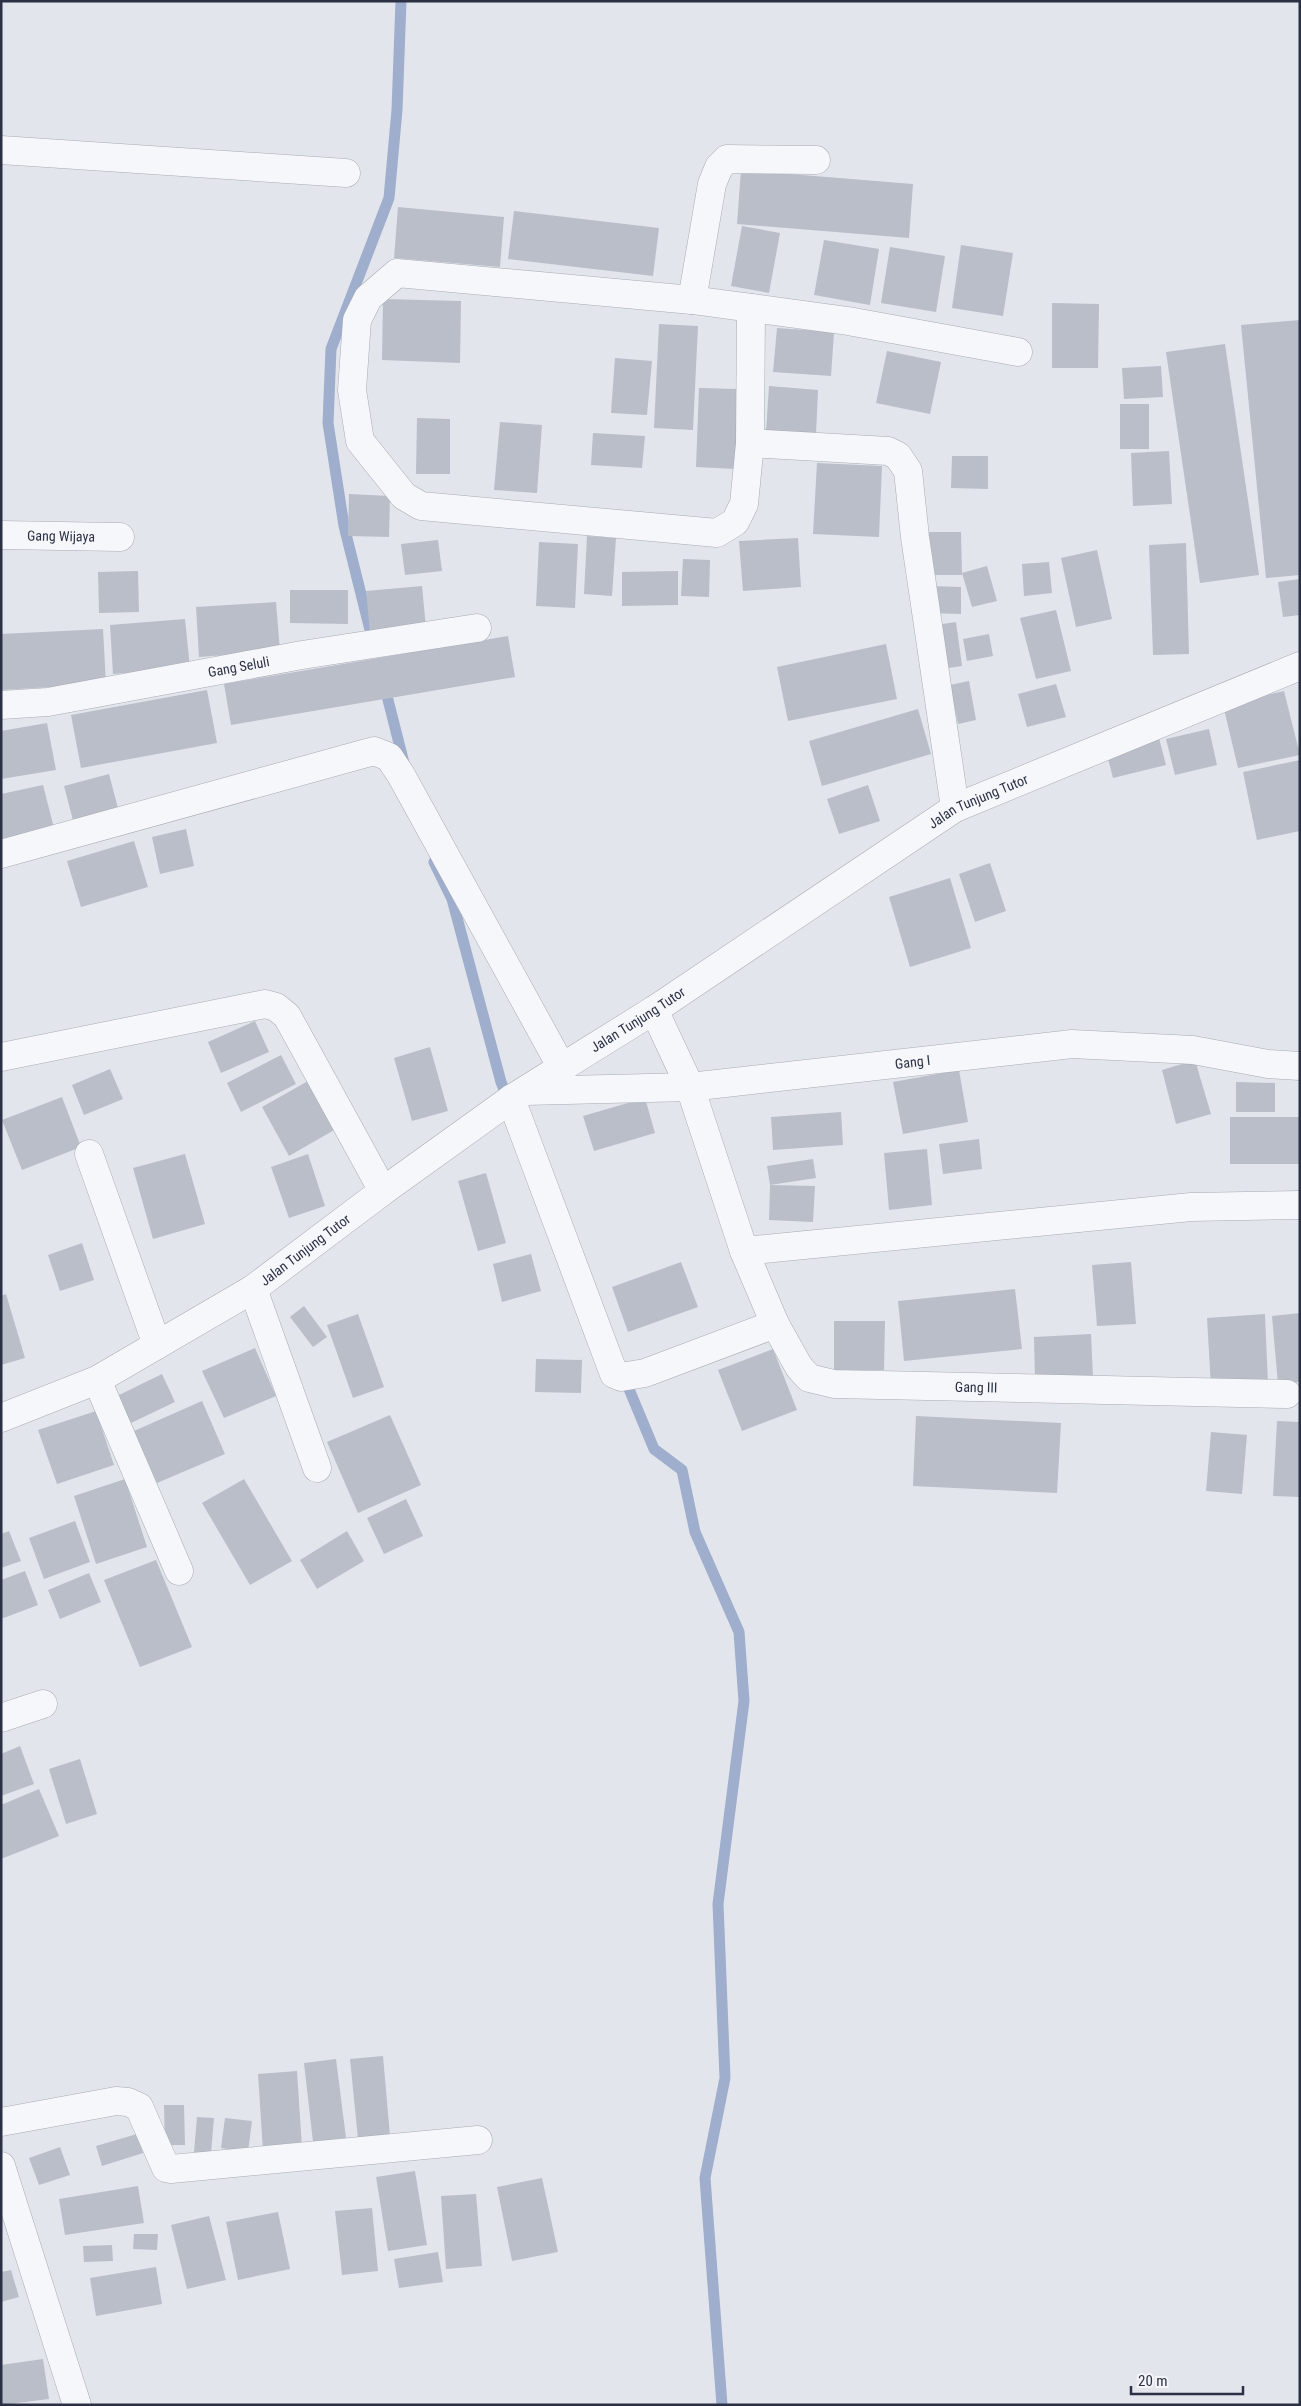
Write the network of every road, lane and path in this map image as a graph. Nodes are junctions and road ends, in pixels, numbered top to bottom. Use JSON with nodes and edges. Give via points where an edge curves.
{"nodes":[{"id":1,"x":1,"y":150,"type":"edge"},
{"id":2,"x":816,"y":160,"type":"dead end"},
{"id":3,"x":346,"y":173,"type":"dead end"},
{"id":4,"x":692,"y":300,"type":"junction"},
{"id":5,"x":751,"y":308,"type":"junction"},
{"id":6,"x":1018,"y":352,"type":"dead end"},
{"id":7,"x":750,"y":443,"type":"junction"},
{"id":8,"x":1,"y":535,"type":"edge"},
{"id":9,"x":120,"y":537,"type":"dead end"},
{"id":10,"x":477,"y":628,"type":"dead end"},
{"id":11,"x":1300,"y":666,"type":"edge"},
{"id":12,"x":1,"y":705,"type":"edge"},
{"id":13,"x":955,"y":808,"type":"junction"},
{"id":14,"x":1,"y":854,"type":"edge"},
{"id":15,"x":654,"y":1010,"type":"junction"},
{"id":16,"x":1,"y":1057,"type":"edge"},
{"id":17,"x":562,"y":1066,"type":"junction"},
{"id":18,"x":1300,"y":1066,"type":"edge"},
{"id":19,"x":690,"y":1087,"type":"junction"},
{"id":20,"x":518,"y":1095,"type":"junction"},
{"id":21,"x":89,"y":1154,"type":"dead end"},
{"id":22,"x":383,"y":1191,"type":"junction"},
{"id":23,"x":1300,"y":1206,"type":"edge"},
{"id":24,"x":744,"y":1251,"type":"junction"},
{"id":25,"x":253,"y":1289,"type":"junction"},
{"id":26,"x":775,"y":1324,"type":"junction"},
{"id":27,"x":158,"y":1345,"type":"junction"},
{"id":28,"x":98,"y":1380,"type":"junction"},
{"id":29,"x":1287,"y":1394,"type":"dead end"},
{"id":30,"x":1,"y":1418,"type":"edge"},
{"id":31,"x":317,"y":1468,"type":"dead end"},
{"id":32,"x":179,"y":1571,"type":"dead end"},
{"id":33,"x":43,"y":1704,"type":"dead end"},
{"id":34,"x":1,"y":1718,"type":"edge"},
{"id":35,"x":1,"y":2122,"type":"edge"},
{"id":36,"x":478,"y":2140,"type":"dead end"},
{"id":37,"x":1,"y":2166,"type":"edge"},
{"id":38,"x":77,"y":2405,"type":"edge"}],
"edges":[{"from":1,"to":3,"type":"street"},
{"from":2,"to":4,"type":"street","via":[[727,159],[719,167],[712,184]]},
{"from":4,"to":5,"type":"street"},
{"from":4,"to":7,"type":"street","via":[[397,273],[368,298],[357,320],[352,390],[360,440],[404,496],[421,506],[718,533],[735,522],[744,504]]},
{"from":5,"to":6,"type":"street","via":[[848,321]]},
{"from":5,"to":7,"type":"street"},
{"from":7,"to":13,"type":"street","via":[[888,451],[898,456],[908,471]]},
{"from":8,"to":9,"type":"street","name":"Gang Wijaya"},
{"from":10,"to":12,"type":"street","name":"Gang Seluli","via":[[302,655],[48,702]]},
{"from":11,"to":13,"type":"street","name":"Jalan Tunjung Tutor"},
{"from":13,"to":15,"type":"street","name":"Jalan Tunjung Tutor"},
{"from":14,"to":17,"type":"street","via":[[374,751],[389,757],[402,775]]},
{"from":15,"to":17,"type":"street","name":"Jalan Tunjung Tutor"},
{"from":15,"to":19,"type":"street","name":"Gang III"},
{"from":16,"to":22,"type":"street","via":[[265,1004],[276,1007],[287,1016]]},
{"from":17,"to":20,"type":"street","name":"Jalan Tunjung Tutor"},
{"from":18,"to":19,"type":"street","name":"Gang I","via":[[1268,1064],[1193,1050],[1072,1044]]},
{"from":19,"to":20,"type":"street","name":"Gang I"},
{"from":19,"to":24,"type":"street","name":"Gang III"},
{"from":20,"to":22,"type":"street","name":"Jalan Tunjung Tutor"},
{"from":20,"to":26,"type":"street","via":[[614,1374],[620,1377],[645,1373]]},
{"from":21,"to":27,"type":"street"},
{"from":22,"to":25,"type":"street","name":"Jalan Tunjung Tutor"},
{"from":23,"to":24,"type":"street","via":[[1191,1207]]},
{"from":24,"to":26,"type":"street","name":"Gang III"},
{"from":25,"to":27,"type":"street","name":"Jalan Tunjung Tutor"},
{"from":25,"to":31,"type":"street"},
{"from":26,"to":29,"type":"street","name":"Gang III","via":[[798,1368],[809,1378],[834,1384]]},
{"from":27,"to":28,"type":"street","name":"Jalan Tunjung Tutor"},
{"from":28,"to":30,"type":"street","name":"Jalan Tunjung Tutor"},
{"from":28,"to":32,"type":"street"},
{"from":33,"to":34,"type":"street"},
{"from":35,"to":36,"type":"street","via":[[116,2101],[128,2102],[139,2108],[166,2168],[171,2169]]},
{"from":37,"to":38,"type":"street"}]}
